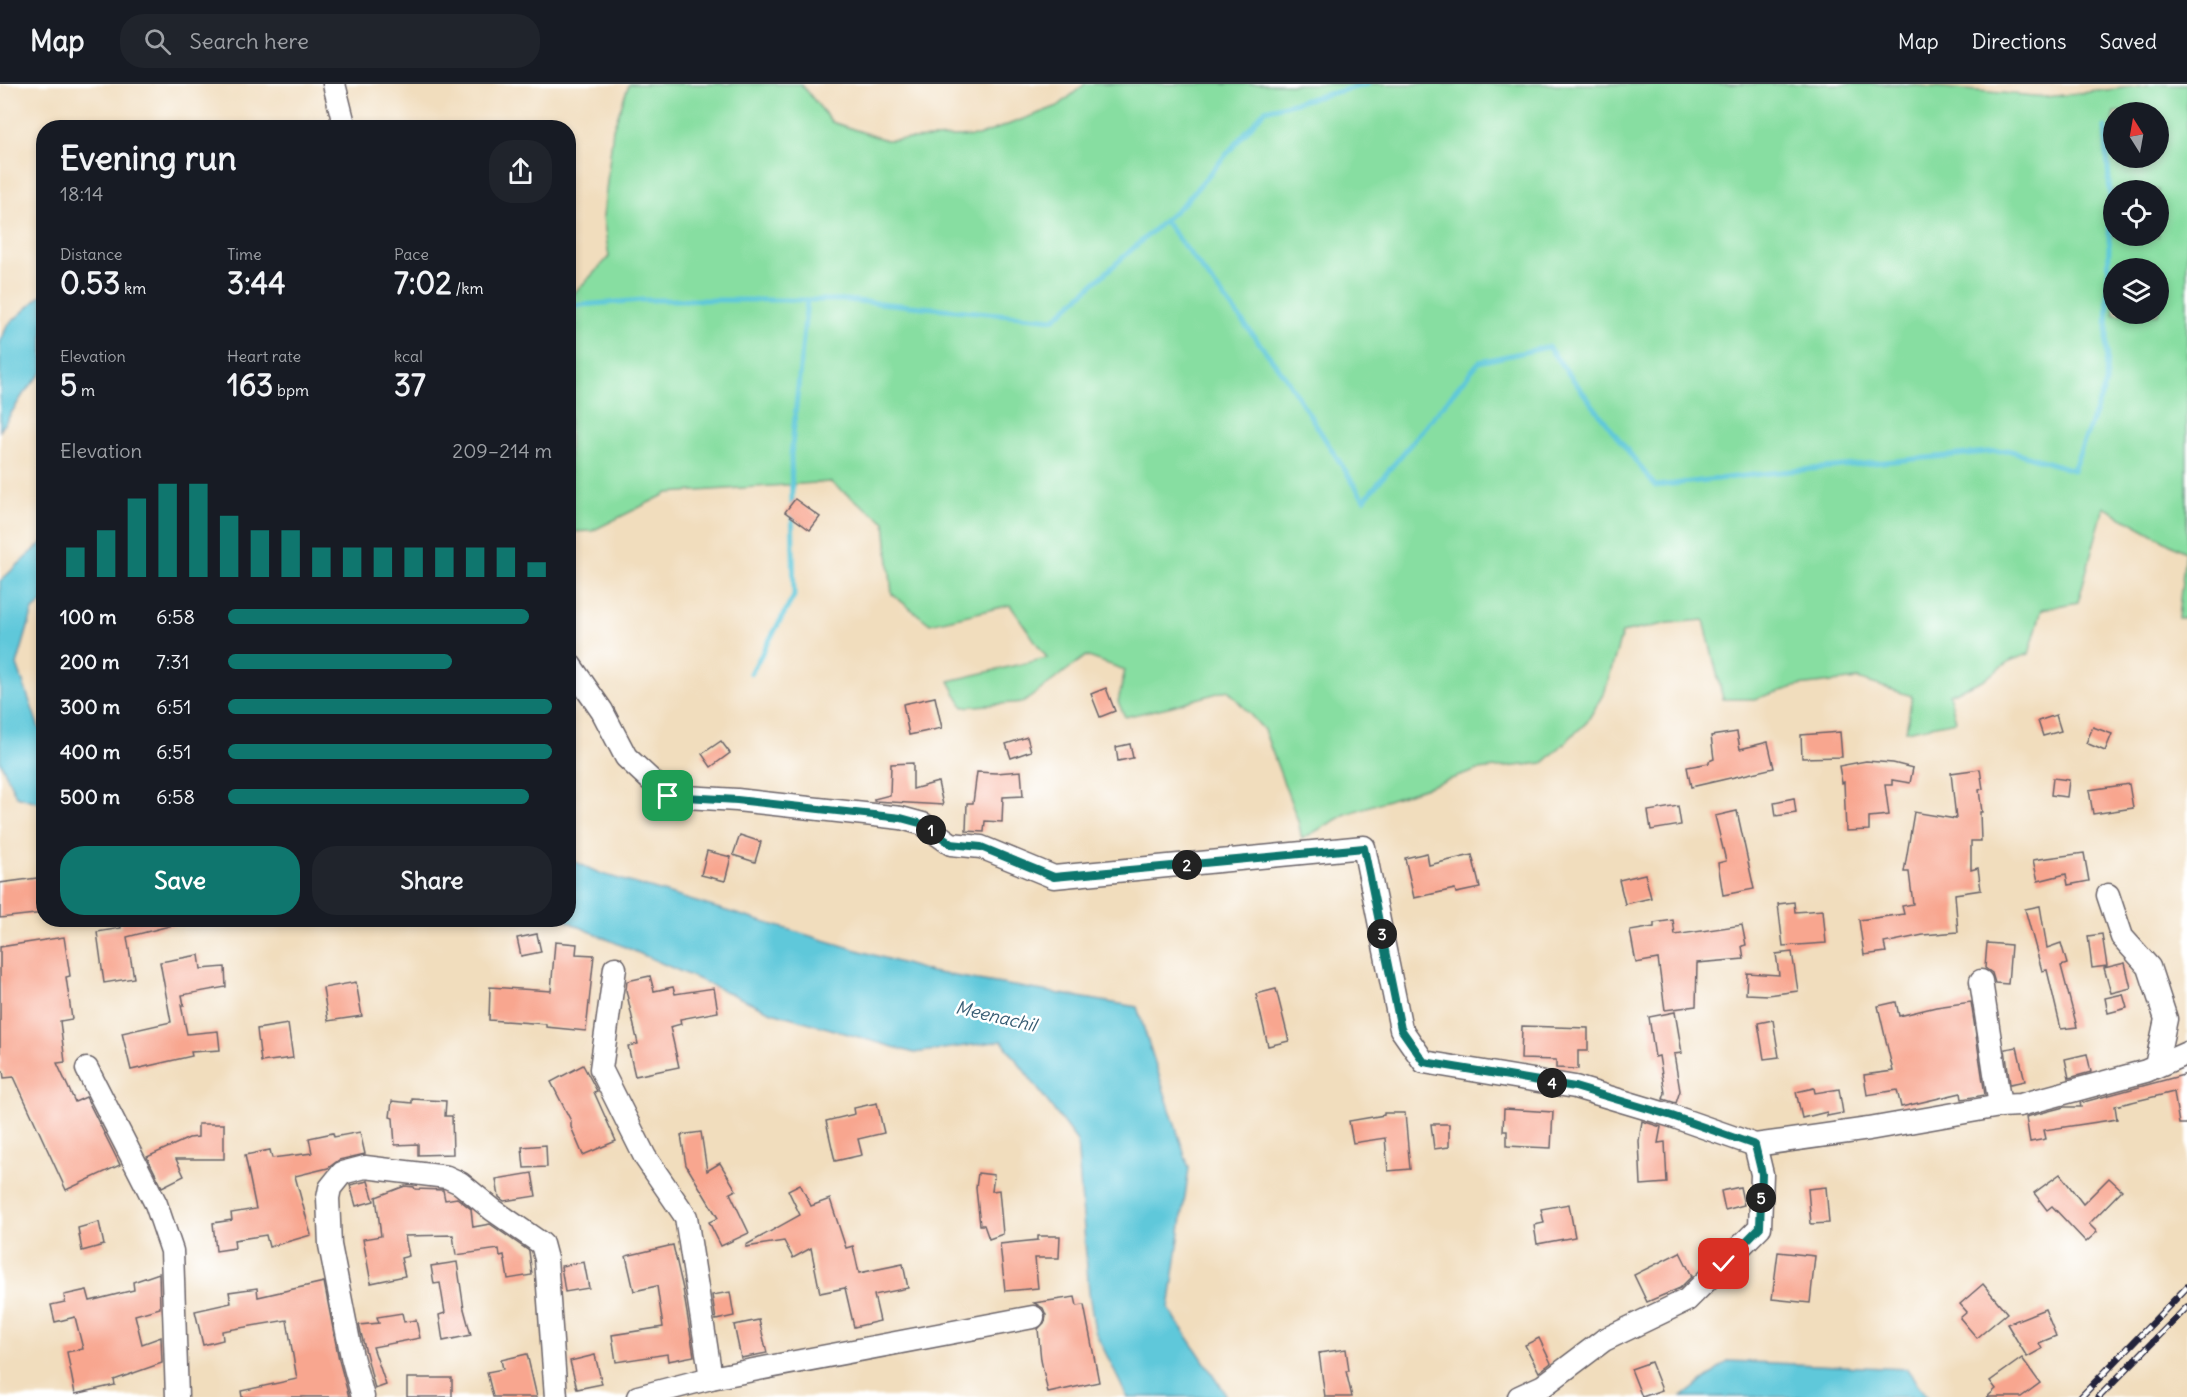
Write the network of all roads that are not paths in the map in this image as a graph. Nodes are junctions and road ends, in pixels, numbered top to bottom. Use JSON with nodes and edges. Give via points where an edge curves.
{"nodes":[{"id":1,"x":334,"y":84,"type":"edge"},
{"id":2,"x":343,"y":120,"type":"edge"},
{"id":3,"x":576,"y":674,"type":"edge"},
{"id":4,"x":2108,"y":895,"type":"dead end"},
{"id":5,"x":615,"y":968,"type":"dead end"},
{"id":6,"x":1981,"y":981,"type":"dead end"},
{"id":7,"x":2187,"y":1053,"type":"edge"},
{"id":8,"x":2156,"y":1066,"type":"junction"},
{"id":9,"x":87,"y":1069,"type":"dead end"},
{"id":10,"x":2000,"y":1106,"type":"junction"},
{"id":11,"x":1755,"y":1145,"type":"junction"},
{"id":12,"x":1033,"y":1317,"type":"dead end"},
{"id":13,"x":711,"y":1378,"type":"junction"},
{"id":14,"x":177,"y":1397,"type":"edge"},
{"id":15,"x":363,"y":1397,"type":"edge"},
{"id":16,"x":556,"y":1397,"type":"edge"},
{"id":17,"x":638,"y":1397,"type":"edge"},
{"id":18,"x":1519,"y":1397,"type":"edge"}],
"edges":[{"from":1,"to":2,"type":"street"},
{"from":3,"to":11,"type":"street","via":[[602,711],[626,757],[668,796],[901,818],[923,824],[951,844],[981,847],[1054,877],[1364,848],[1401,1029],[1424,1062],[1575,1087]]},
{"from":4,"to":8,"type":"street","via":[[2122,937],[2149,968],[2166,1019]]},
{"from":5,"to":13,"type":"street","via":[[601,1069],[645,1157],[686,1217]]},
{"from":6,"to":10,"type":"street"},
{"from":7,"to":8,"type":"street"},
{"from":8,"to":10,"type":"street","via":[[2020,1105]]},
{"from":9,"to":14,"type":"street","via":[[156,1204],[172,1251]]},
{"from":10,"to":11,"type":"street"},
{"from":11,"to":18,"type":"street","via":[[1762,1174],[1760,1227],[1687,1300],[1604,1340],[1543,1386]]},
{"from":12,"to":13,"type":"street"},
{"from":13,"to":17,"type":"street"},
{"from":15,"to":16,"type":"street","via":[[351,1357],[330,1245],[328,1198],[330,1188],[342,1173],[365,1167],[447,1177],[542,1244]]}]}
